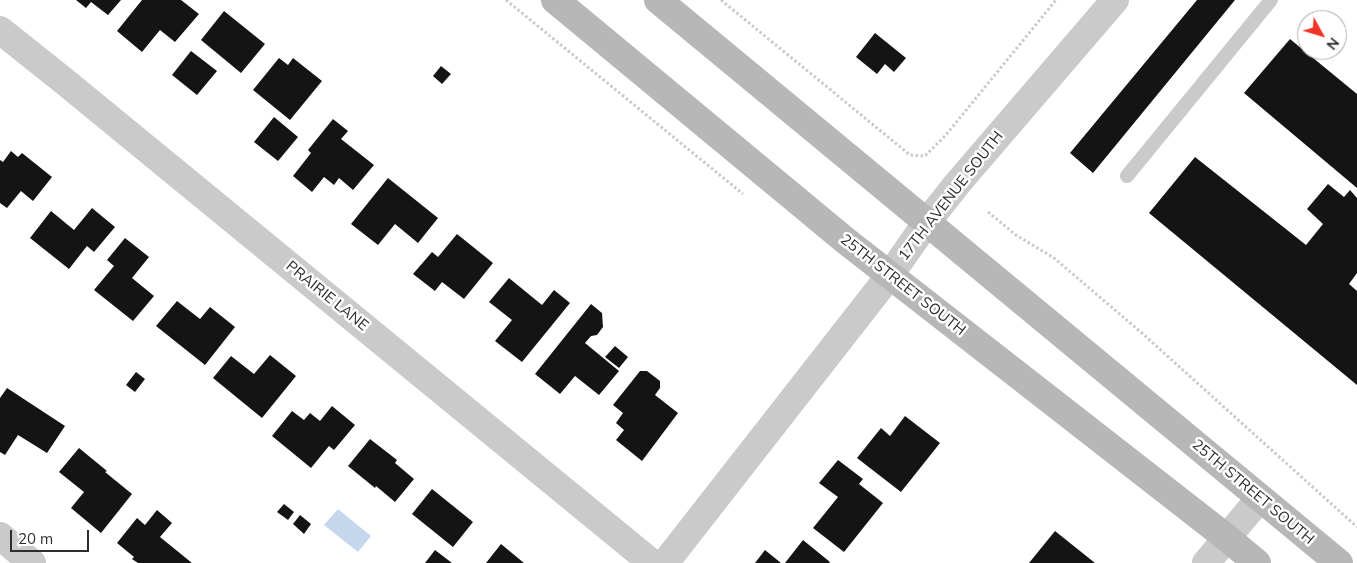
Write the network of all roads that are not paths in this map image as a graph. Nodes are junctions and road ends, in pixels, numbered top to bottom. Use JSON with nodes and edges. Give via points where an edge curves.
{"nodes":[{"id":1,"x":556,"y":0,"type":"edge"},
{"id":2,"x":658,"y":0,"type":"edge"},
{"id":3,"x":1115,"y":0,"type":"edge"},
{"id":4,"x":1270,"y":0,"type":"edge"},
{"id":5,"x":0,"y":30,"type":"edge"},
{"id":6,"x":1127,"y":176,"type":"dead end"},
{"id":7,"x":927,"y":222,"type":"junction"},
{"id":8,"x":890,"y":275,"type":"junction"},
{"id":9,"x":1260,"y":498,"type":"junction"},
{"id":10,"x":0,"y":536,"type":"edge"},
{"id":11,"x":1227,"y":538,"type":"junction"},
{"id":12,"x":32,"y":563,"type":"edge"},
{"id":13,"x":652,"y":563,"type":"edge"},
{"id":14,"x":665,"y":563,"type":"edge"},
{"id":15,"x":1206,"y":563,"type":"edge"},
{"id":16,"x":1257,"y":563,"type":"edge"},
{"id":17,"x":1339,"y":563,"type":"edge"}],
"edges":[{"from":1,"to":8,"type":"main road","name":"25TH STREET SOUTH"},
{"from":2,"to":7,"type":"main road","name":"25TH STREET SOUTH"},
{"from":3,"to":7,"type":"street","name":"17TH AVENUE SOUTH"},
{"from":4,"to":6,"type":"lane"},
{"from":5,"to":13,"type":"street","name":"PRAIRIE LANE"},
{"from":7,"to":8,"type":"street","name":"17TH AVENUE SOUTH"},
{"from":7,"to":9,"type":"main road","name":"25TH STREET SOUTH"},
{"from":8,"to":11,"type":"main road","name":"25TH STREET SOUTH"},
{"from":8,"to":14,"type":"street","name":"17TH AVENUE SOUTH"},
{"from":9,"to":11,"type":"street"},
{"from":9,"to":17,"type":"main road","name":"25TH STREET SOUTH"},
{"from":10,"to":12,"type":"street"},
{"from":11,"to":15,"type":"street"},
{"from":11,"to":16,"type":"main road","name":"25TH STREET SOUTH"}]}
